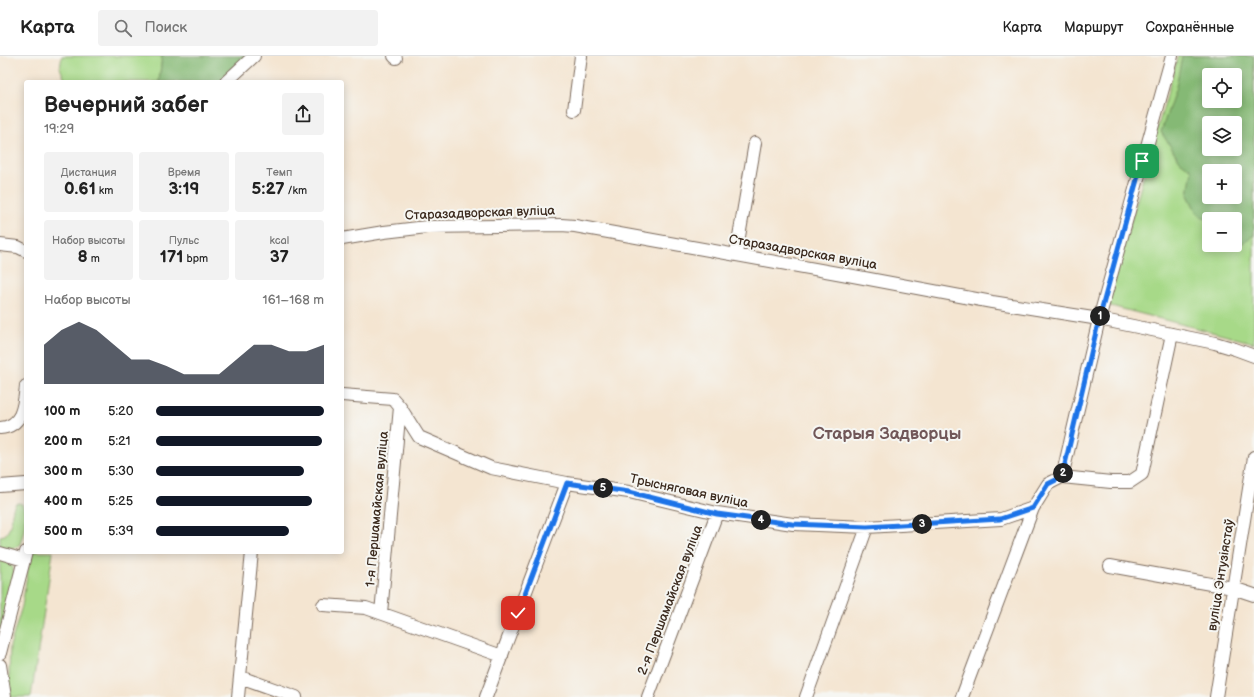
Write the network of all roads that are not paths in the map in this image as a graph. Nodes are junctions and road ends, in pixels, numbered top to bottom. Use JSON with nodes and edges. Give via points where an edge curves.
{"nodes":[{"id":1,"x":254,"y":56,"type":"edge"},
{"id":2,"x":582,"y":56,"type":"edge"},
{"id":3,"x":1172,"y":56,"type":"edge"},
{"id":4,"x":228,"y":80,"type":"edge"},
{"id":5,"x":574,"y":110,"type":"dead end"},
{"id":6,"x":755,"y":143,"type":"dead end"},
{"id":7,"x":344,"y":240,"type":"edge"},
{"id":8,"x":0,"y":245,"type":"edge"},
{"id":9,"x":24,"y":250,"type":"edge"},
{"id":10,"x":736,"y":254,"type":"junction"},
{"id":11,"x":1099,"y":319,"type":"junction"},
{"id":12,"x":1172,"y":334,"type":"junction"},
{"id":13,"x":1254,"y":356,"type":"edge"},
{"id":14,"x":344,"y":395,"type":"edge"},
{"id":15,"x":24,"y":401,"type":"edge"},
{"id":16,"x":400,"y":406,"type":"junction"},
{"id":17,"x":0,"y":428,"type":"edge"},
{"id":18,"x":1254,"y":458,"type":"edge"},
{"id":19,"x":1062,"y":477,"type":"junction"},
{"id":20,"x":567,"y":483,"type":"junction"},
{"id":21,"x":24,"y":484,"type":"edge"},
{"id":22,"x":0,"y":486,"type":"edge"},
{"id":23,"x":1033,"y":508,"type":"junction"},
{"id":24,"x":717,"y":514,"type":"junction"},
{"id":25,"x":867,"y":527,"type":"junction"},
{"id":26,"x":0,"y":553,"type":"edge"},
{"id":27,"x":252,"y":554,"type":"edge"},
{"id":28,"x":25,"y":556,"type":"edge"},
{"id":29,"x":1110,"y":566,"type":"dead end"},
{"id":30,"x":1233,"y":588,"type":"junction"},
{"id":31,"x":1254,"y":595,"type":"edge"},
{"id":32,"x":323,"y":605,"type":"dead end"},
{"id":33,"x":381,"y":613,"type":"junction"},
{"id":34,"x":0,"y":653,"type":"edge"},
{"id":35,"x":502,"y":656,"type":"junction"},
{"id":36,"x":0,"y":665,"type":"edge"},
{"id":37,"x":240,"y":677,"type":"junction"},
{"id":38,"x":5,"y":697,"type":"edge"},
{"id":39,"x":238,"y":697,"type":"edge"},
{"id":40,"x":296,"y":697,"type":"edge"},
{"id":41,"x":486,"y":697,"type":"edge"},
{"id":42,"x":648,"y":697,"type":"edge"},
{"id":43,"x":806,"y":697,"type":"edge"},
{"id":44,"x":962,"y":697,"type":"edge"},
{"id":45,"x":1216,"y":697,"type":"edge"}],
"edges":[{"from":1,"to":4,"type":"street"},
{"from":2,"to":5,"type":"street"},
{"from":3,"to":11,"type":"street"},
{"from":6,"to":10,"type":"street"},
{"from":7,"to":10,"type":"street","name":"Старазадворская вуліца","via":[[427,227],[561,225]]},
{"from":8,"to":9,"type":"street"},
{"from":10,"to":11,"type":"street","name":"Старазадворская вуліца","via":[[992,302]]},
{"from":11,"to":12,"type":"street","name":"Старазадворская вуліца"},
{"from":11,"to":19,"type":"street"},
{"from":12,"to":13,"type":"street","name":"Старазадворская вуліца","via":[[1215,343]]},
{"from":12,"to":19,"type":"street","via":[[1142,474],[1130,482]]},
{"from":14,"to":16,"type":"street","via":[[393,399]]},
{"from":15,"to":17,"type":"street","via":[[23,409],[12,425]]},
{"from":16,"to":20,"type":"street","name":"Трысняговая вуліца","via":[[419,437],[491,468]]},
{"from":16,"to":33,"type":"street","name":"1-я Першамайская вуліца"},
{"from":18,"to":30,"type":"street","name":"вуліца Энтузіястаў"},
{"from":19,"to":23,"type":"street","via":[[1048,484]]},
{"from":20,"to":24,"type":"street","name":"Трысняговая вуліца","via":[[629,492]]},
{"from":20,"to":35,"type":"street"},
{"from":21,"to":22,"type":"street"},
{"from":23,"to":25,"type":"street","name":"Трысняговая вуліца","via":[[1000,519]]},
{"from":23,"to":44,"type":"street"},
{"from":24,"to":25,"type":"street","name":"Трысняговая вуліца","via":[[792,524]]},
{"from":24,"to":42,"type":"street","name":"2-я Першамайская вуліца"},
{"from":25,"to":43,"type":"street"},
{"from":26,"to":28,"type":"street"},
{"from":27,"to":37,"type":"street"},
{"from":28,"to":34,"type":"street"},
{"from":29,"to":30,"type":"street"},
{"from":30,"to":31,"type":"street"},
{"from":30,"to":45,"type":"street","name":"вуліца Энтузіястаў"},
{"from":32,"to":33,"type":"street","via":[[366,608]]},
{"from":33,"to":35,"type":"street"},
{"from":35,"to":41,"type":"street"},
{"from":36,"to":38,"type":"street"},
{"from":37,"to":39,"type":"street"},
{"from":37,"to":40,"type":"street"}]}
